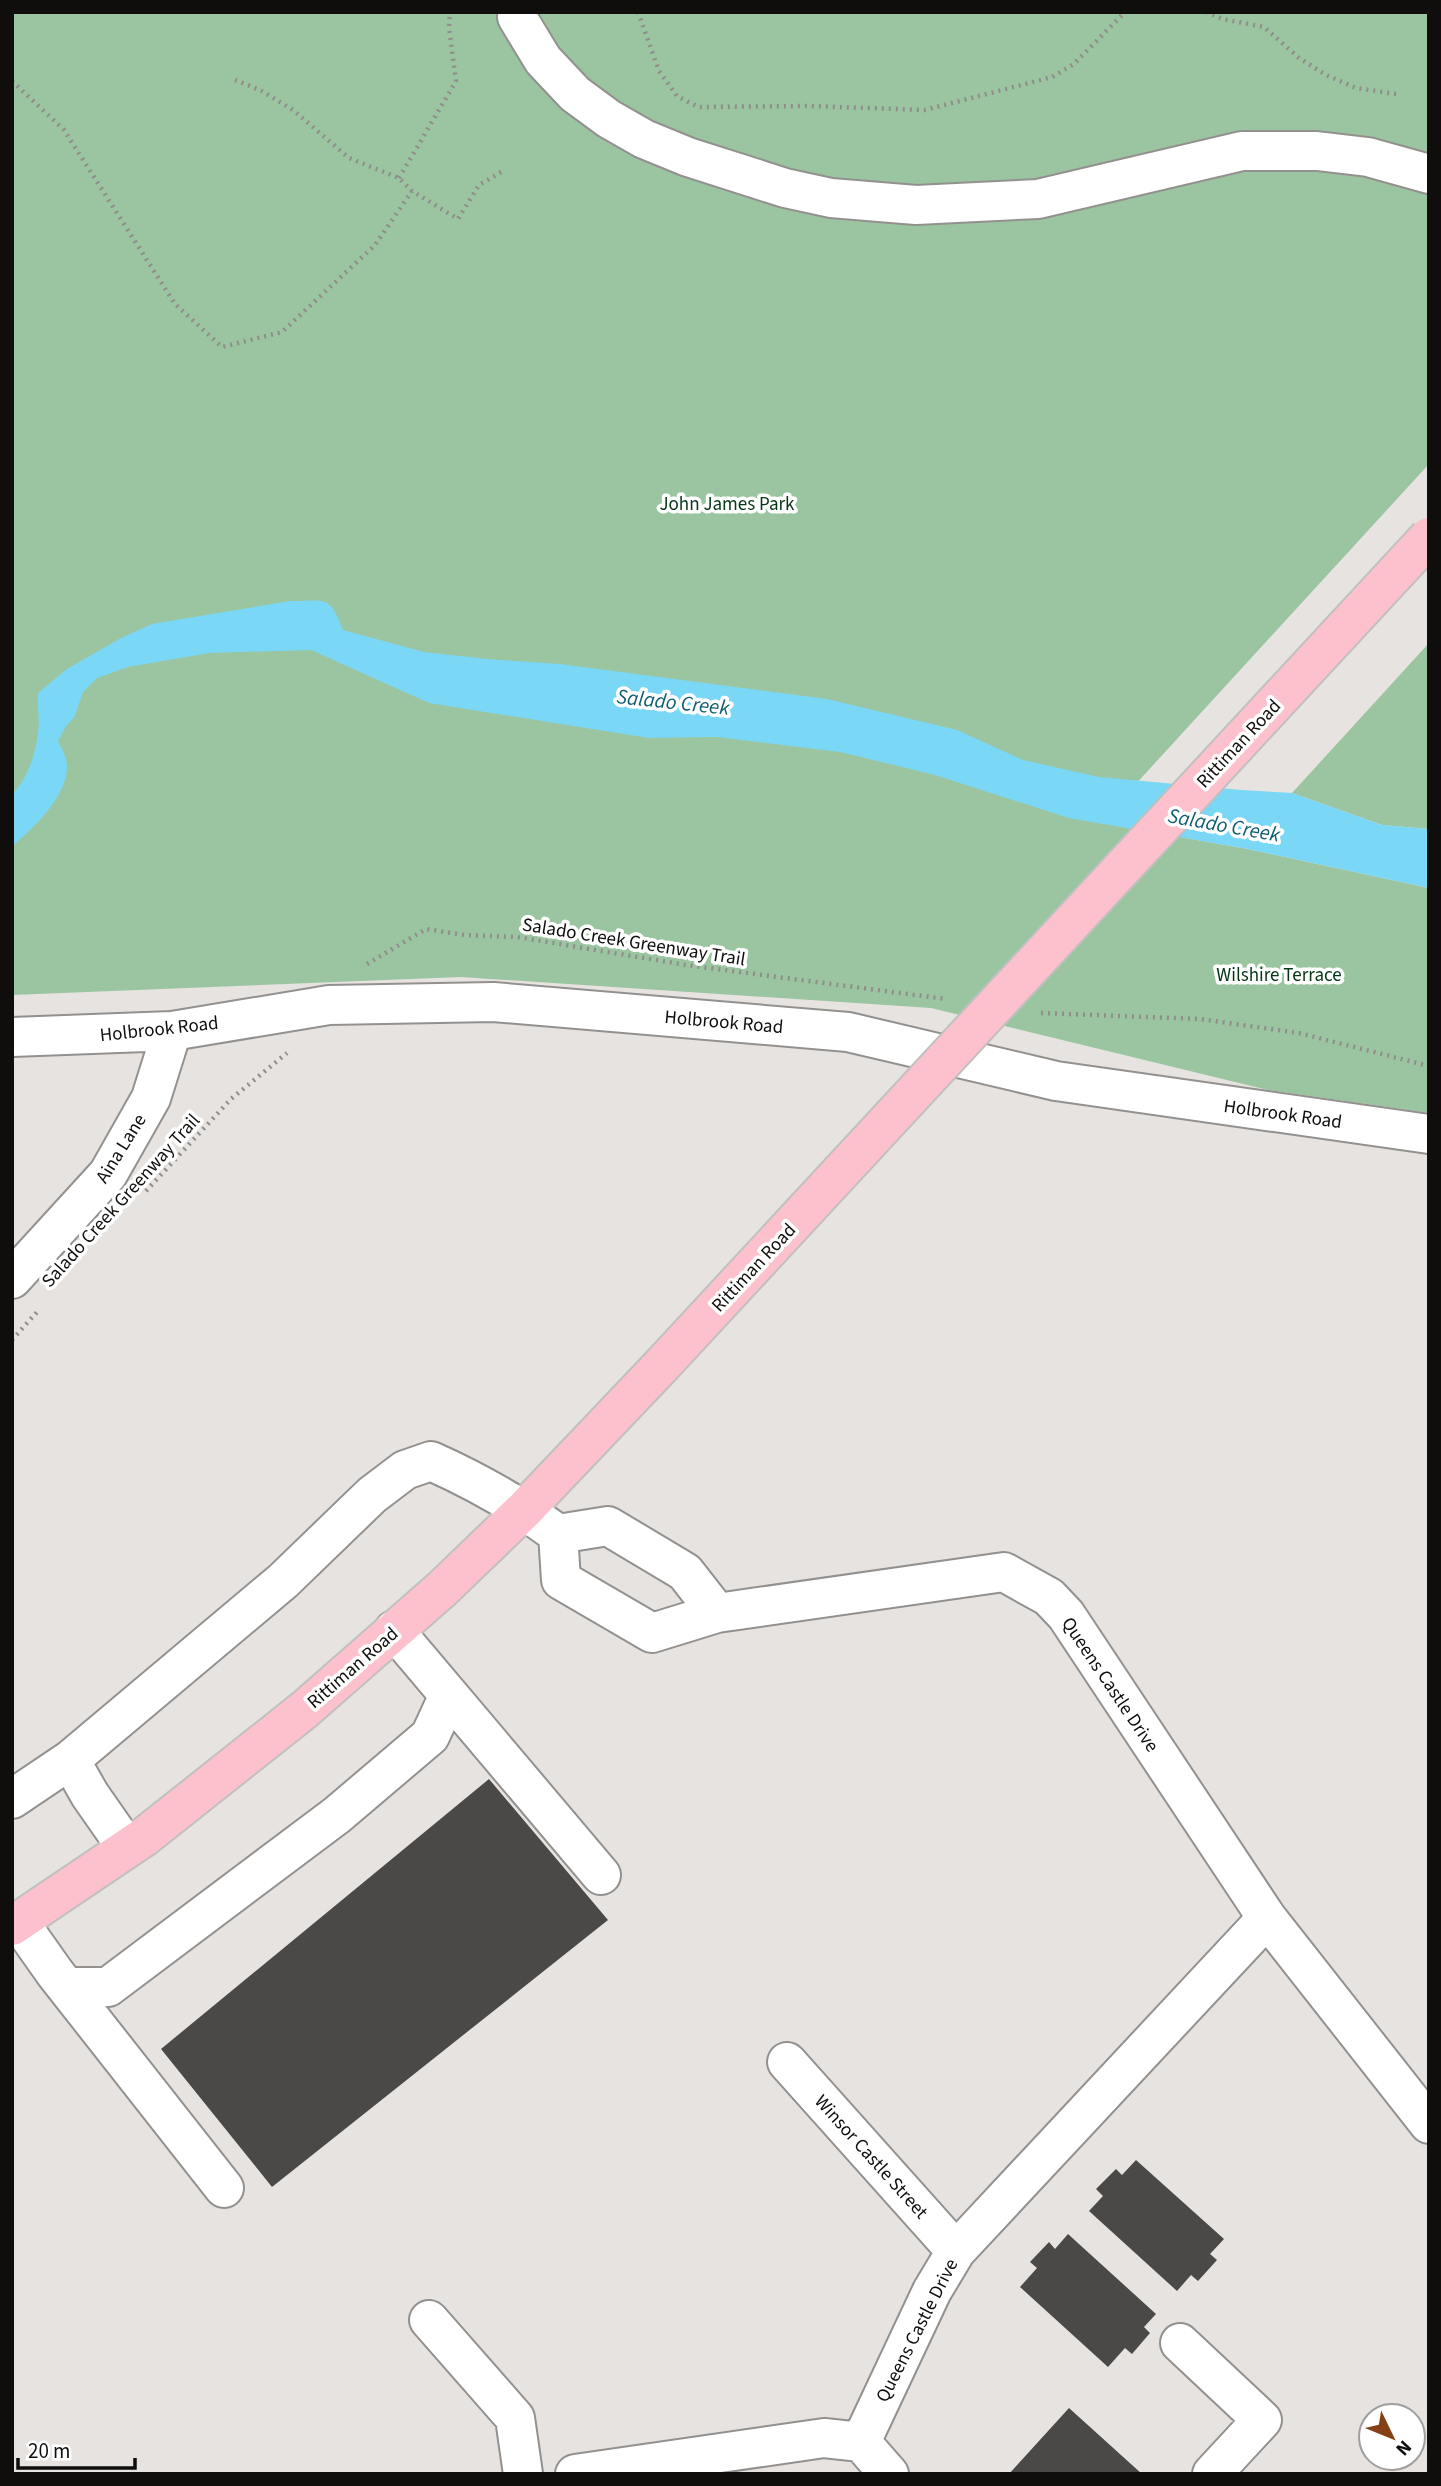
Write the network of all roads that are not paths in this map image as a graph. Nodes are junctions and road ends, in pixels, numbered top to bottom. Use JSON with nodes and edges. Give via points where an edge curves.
{"nodes":[{"id":1,"x":517,"y":17,"type":"dead end"},
{"id":2,"x":1429,"y":174,"type":"edge"},
{"id":3,"x":1429,"y":537,"type":"edge"},
{"id":4,"x":172,"y":1031,"type":"junction"},
{"id":5,"x":12,"y":1037,"type":"edge"},
{"id":6,"x":1429,"y":1134,"type":"edge"},
{"id":7,"x":12,"y":1279,"type":"edge"},
{"id":8,"x":524,"y":1510,"type":"junction"},
{"id":9,"x":558,"y":1534,"type":"junction"},
{"id":10,"x":717,"y":1613,"type":"junction"},
{"id":11,"x":394,"y":1630,"type":"junction"},
{"id":12,"x":449,"y":1695,"type":"junction"},
{"id":13,"x":70,"y":1760,"type":"junction"},
{"id":14,"x":12,"y":1799,"type":"edge"},
{"id":15,"x":127,"y":1848,"type":"junction"},
{"id":16,"x":601,"y":1875,"type":"dead end"},
{"id":17,"x":1267,"y":1917,"type":"junction"},
{"id":18,"x":15,"y":1924,"type":"edge"},
{"id":19,"x":67,"y":1986,"type":"junction"},
{"id":20,"x":787,"y":2062,"type":"dead end"},
{"id":21,"x":1429,"y":2124,"type":"edge"},
{"id":22,"x":225,"y":2188,"type":"dead end"},
{"id":23,"x":956,"y":2251,"type":"junction"},
{"id":24,"x":439,"y":2331,"type":"dead end"},
{"id":25,"x":1180,"y":2343,"type":"dead end"},
{"id":26,"x":861,"y":2442,"type":"junction"},
{"id":27,"x":523,"y":2474,"type":"edge"},
{"id":28,"x":575,"y":2474,"type":"edge"},
{"id":29,"x":890,"y":2474,"type":"edge"},
{"id":30,"x":1212,"y":2474,"type":"edge"}],
"edges":[{"from":1,"to":2,"type":"street","via":[[543,60],[575,94],[609,119],[688,157],[831,198],[916,205],[1038,199],[1242,151],[1317,151],[1368,157]]},
{"from":3,"to":8,"type":"main road","name":"Rittiman Road","bridge":true},
{"from":4,"to":5,"type":"street","name":"Holbrook Road"},
{"from":4,"to":6,"type":"street","name":"Holbrook Road","via":[[328,1005],[493,1002],[848,1032],[1056,1080]]},
{"from":4,"to":7,"type":"street","name":"Aina Lane","via":[[151,1098],[108,1174]]},
{"from":8,"to":9,"type":"street"},
{"from":8,"to":11,"type":"main road","name":"Rittiman Road"},
{"from":8,"to":13,"type":"street","via":[[431,1461],[405,1470],[372,1495],[283,1581]]},
{"from":9,"to":10,"type":"street","via":[[608,1526],[685,1572]]},
{"from":9,"to":10,"type":"street","name":"Queens Castle Drive","via":[[561,1580],[652,1633]]},
{"from":10,"to":17,"type":"street","name":"Queens Castle Drive","via":[[1004,1572],[1049,1597],[1066,1615]]},
{"from":11,"to":12,"type":"street"},
{"from":11,"to":15,"type":"main road","name":"Rittiman Road","via":[[304,1710]]},
{"from":12,"to":16,"type":"street"},
{"from":12,"to":19,"type":"street","via":[[430,1735],[337,1815],[108,1987]]},
{"from":13,"to":14,"type":"street"},
{"from":13,"to":15,"type":"street"},
{"from":15,"to":18,"type":"main road","name":"Rittiman Road"},
{"from":17,"to":21,"type":"street","name":"Queens Castle Drive"},
{"from":17,"to":23,"type":"street","name":"Queens Castle Drive"},
{"from":18,"to":19,"type":"street"},
{"from":19,"to":22,"type":"street"},
{"from":20,"to":23,"type":"street","name":"Winsor Castle Street"},
{"from":23,"to":26,"type":"street","name":"Queens Castle Drive","via":[[932,2291]]},
{"from":24,"to":27,"type":"street","via":[[515,2418]]},
{"from":25,"to":30,"type":"street","via":[[1262,2420]]},
{"from":26,"to":28,"type":"street","via":[[824,2438]]},
{"from":26,"to":29,"type":"street"}]}
